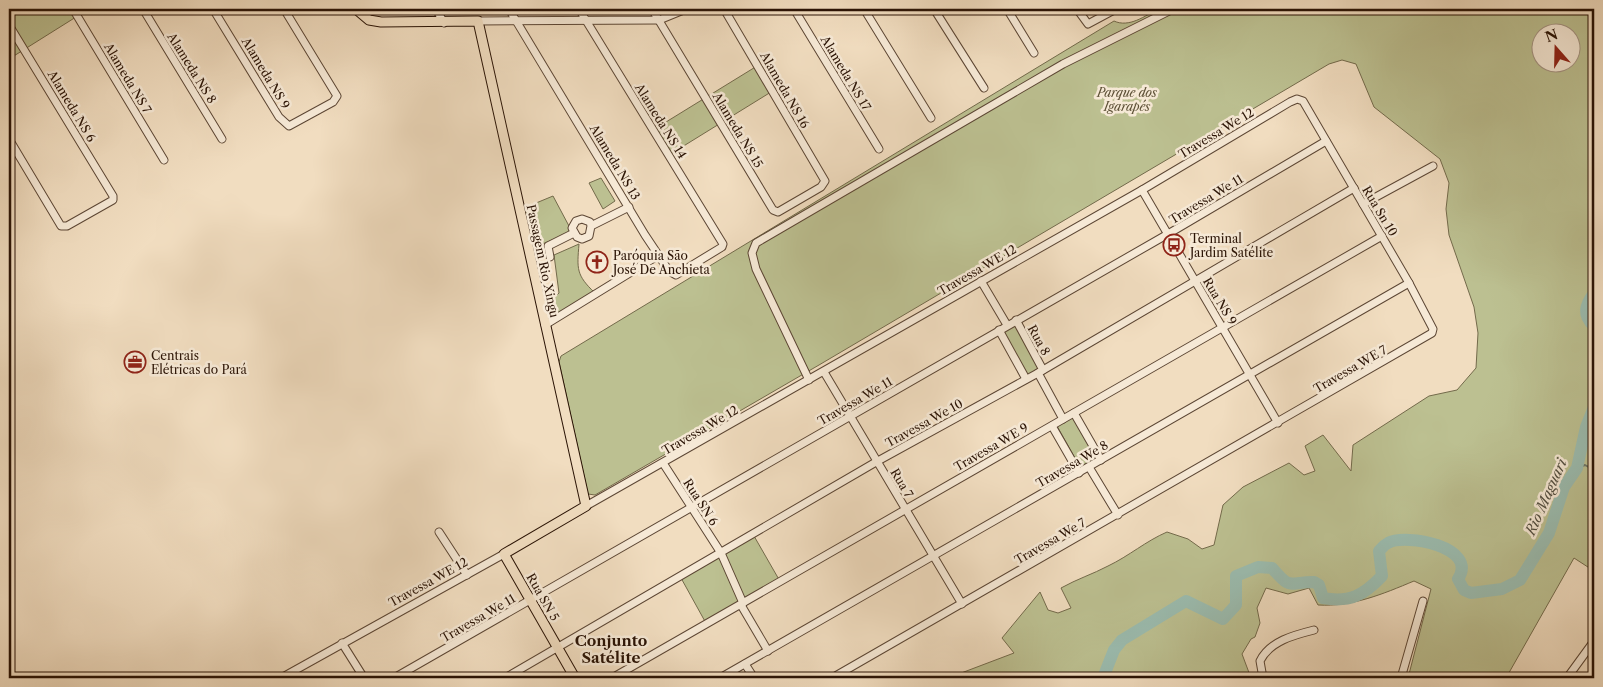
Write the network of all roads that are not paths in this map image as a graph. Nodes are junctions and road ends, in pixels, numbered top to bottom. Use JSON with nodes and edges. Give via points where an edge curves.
{"nodes":[{"id":1,"x":73,"y":9,"type":"edge"},
{"id":2,"x":143,"y":9,"type":"edge"},
{"id":3,"x":213,"y":9,"type":"edge"},
{"id":4,"x":284,"y":9,"type":"edge"},
{"id":5,"x":356,"y":9,"type":"edge"},
{"id":6,"x":436,"y":9,"type":"edge"},
{"id":7,"x":509,"y":9,"type":"edge"},
{"id":8,"x":579,"y":9,"type":"edge"},
{"id":9,"x":652,"y":9,"type":"edge"},
{"id":10,"x":686,"y":9,"type":"edge"},
{"id":11,"x":724,"y":9,"type":"edge"},
{"id":12,"x":794,"y":9,"type":"edge"},
{"id":13,"x":864,"y":9,"type":"edge"},
{"id":14,"x":934,"y":9,"type":"edge"},
{"id":15,"x":1007,"y":9,"type":"edge"},
{"id":16,"x":1077,"y":9,"type":"edge"},
{"id":17,"x":1116,"y":9,"type":"edge"},
{"id":18,"x":1174,"y":9,"type":"edge"},
{"id":19,"x":659,"y":20,"type":"junction"},
{"id":20,"x":478,"y":21,"type":"junction"},
{"id":21,"x":517,"y":21,"type":"junction"},
{"id":22,"x":586,"y":21,"type":"junction"},
{"id":23,"x":444,"y":23,"type":"junction"},
{"id":24,"x":9,"y":24,"type":"edge"},
{"id":25,"x":1034,"y":53,"type":"dead end"},
{"id":26,"x":984,"y":88,"type":"dead end"},
{"id":27,"x":1303,"y":101,"type":"joint"},
{"id":28,"x":931,"y":118,"type":"dead end"},
{"id":29,"x":9,"y":139,"type":"edge"},
{"id":30,"x":222,"y":139,"type":"dead end"},
{"id":31,"x":1326,"y":141,"type":"junction"},
{"id":32,"x":879,"y":149,"type":"dead end"},
{"id":33,"x":164,"y":160,"type":"dead end"},
{"id":34,"x":1433,"y":166,"type":"dead end"},
{"id":35,"x":825,"y":183,"type":"joint"},
{"id":36,"x":1354,"y":188,"type":"junction"},
{"id":37,"x":1142,"y":190,"type":"junction"},
{"id":38,"x":1363,"y":204,"type":"junction"},
{"id":39,"x":629,"y":207,"type":"junction"},
{"id":40,"x":592,"y":226,"type":"junction"},
{"id":41,"x":574,"y":233,"type":"junction"},
{"id":42,"x":1168,"y":234,"type":"junction"},
{"id":43,"x":1382,"y":236,"type":"junction"},
{"id":44,"x":723,"y":245,"type":"joint"},
{"id":45,"x":659,"y":256,"type":"junction"},
{"id":46,"x":550,"y":257,"type":"dead end"},
{"id":47,"x":981,"y":281,"type":"junction"},
{"id":48,"x":1195,"y":282,"type":"junction"},
{"id":49,"x":1410,"y":283,"type":"junction"},
{"id":50,"x":1016,"y":320,"type":"junction"},
{"id":51,"x":545,"y":325,"type":"junction"},
{"id":52,"x":1007,"y":325,"type":"junction"},
{"id":53,"x":1222,"y":328,"type":"junction"},
{"id":54,"x":999,"y":330,"type":"junction"},
{"id":55,"x":1432,"y":333,"type":"joint"},
{"id":56,"x":824,"y":372,"type":"junction"},
{"id":57,"x":1040,"y":372,"type":"junction"},
{"id":58,"x":1250,"y":374,"type":"junction"},
{"id":59,"x":1026,"y":379,"type":"junction"},
{"id":60,"x":809,"y":380,"type":"junction"},
{"id":61,"x":1074,"y":413,"type":"junction"},
{"id":62,"x":851,"y":417,"type":"junction"},
{"id":63,"x":1064,"y":419,"type":"junction"},
{"id":64,"x":1278,"y":423,"type":"junction"},
{"id":65,"x":1052,"y":426,"type":"junction"},
{"id":66,"x":1101,"y":460,"type":"junction"},
{"id":67,"x":876,"y":462,"type":"junction"},
{"id":68,"x":663,"y":463,"type":"junction"},
{"id":69,"x":1089,"y":467,"type":"junction"},
{"id":70,"x":1079,"y":473,"type":"junction"},
{"id":71,"x":586,"y":506,"type":"junction"},
{"id":72,"x":690,"y":508,"type":"junction"},
{"id":73,"x":905,"y":510,"type":"junction"},
{"id":74,"x":1118,"y":515,"type":"junction"},
{"id":75,"x":438,"y":532,"type":"dead end"},
{"id":76,"x":721,"y":553,"type":"junction"},
{"id":77,"x":504,"y":554,"type":"junction"},
{"id":78,"x":934,"y":558,"type":"junction"},
{"id":79,"x":467,"y":575,"type":"junction"},
{"id":80,"x":531,"y":601,"type":"junction"},
{"id":81,"x":1423,"y":601,"type":"dead end"},
{"id":82,"x":742,"y":604,"type":"junction"},
{"id":83,"x":962,"y":604,"type":"junction"},
{"id":84,"x":1314,"y":630,"type":"dead end"},
{"id":85,"x":342,"y":643,"type":"junction"},
{"id":86,"x":1593,"y":644,"type":"edge"},
{"id":87,"x":558,"y":648,"type":"junction"},
{"id":88,"x":768,"y":651,"type":"junction"},
{"id":89,"x":745,"y":664,"type":"junction"},
{"id":90,"x":281,"y":678,"type":"edge"},
{"id":91,"x":364,"y":678,"type":"edge"},
{"id":92,"x":394,"y":678,"type":"edge"},
{"id":93,"x":505,"y":678,"type":"edge"},
{"id":94,"x":575,"y":678,"type":"edge"},
{"id":95,"x":612,"y":678,"type":"edge"},
{"id":96,"x":720,"y":678,"type":"edge"},
{"id":97,"x":754,"y":678,"type":"edge"},
{"id":98,"x":832,"y":678,"type":"edge"},
{"id":99,"x":1263,"y":678,"type":"edge"},
{"id":100,"x":1400,"y":678,"type":"edge"},
{"id":101,"x":1567,"y":678,"type":"edge"}],
"edges":[{"from":1,"to":33,"type":"street","name":"Alameda NS 7"},
{"from":2,"to":30,"type":"street","name":"Alameda NS 8"},
{"from":3,"to":4,"type":"street","name":"Alameda NS 9","via":[[284,124],[292,125],[336,100],[336,94]]},
{"from":5,"to":23,"type":"main road","via":[[369,20],[381,22]]},
{"from":6,"to":23,"type":"street"},
{"from":7,"to":21,"type":"street","name":"Alameda NS 13"},
{"from":8,"to":22,"type":"street","name":"Alameda NS 14"},
{"from":9,"to":19,"type":"street","name":"Alameda NS 15"},
{"from":10,"to":19,"type":"street"},
{"from":11,"to":35,"type":"street","name":"Alameda NS 16"},
{"from":12,"to":32,"type":"street","name":"Alameda NS 17"},
{"from":13,"to":28,"type":"street"},
{"from":14,"to":26,"type":"street"},
{"from":15,"to":25,"type":"street"},
{"from":16,"to":17,"type":"street","via":[[1085,23],[1090,24]]},
{"from":18,"to":60,"type":"street","via":[[1063,64],[756,243],[752,254],[759,275]]},
{"from":19,"to":22,"type":"street"},
{"from":19,"to":35,"type":"street","name":"Alameda NS 15","via":[[774,211],[780,211]]},
{"from":20,"to":21,"type":"street"},
{"from":20,"to":23,"type":"main road"},
{"from":20,"to":51,"type":"main road","name":"Passagem Rio Xingu"},
{"from":21,"to":22,"type":"street"},
{"from":21,"to":39,"type":"street","name":"Alameda NS 13"},
{"from":22,"to":44,"type":"street","name":"Alameda NS 14"},
{"from":24,"to":29,"type":"street","name":"Alameda NS 6","via":[[113,200],[67,226],[61,226]]},
{"from":27,"to":31,"type":"street","name":"Rua Sn 10"},
{"from":27,"to":37,"type":"street","name":"Travessa We 12","via":[[1290,102]]},
{"from":31,"to":36,"type":"street","name":"Rua Sn 10"},
{"from":31,"to":42,"type":"street","name":"Travessa We 11"},
{"from":34,"to":38,"type":"street"},
{"from":36,"to":38,"type":"street","name":"Rua Sn 10"},
{"from":36,"to":48,"type":"street","name":"Travessa We 10"},
{"from":37,"to":42,"type":"street","name":"Rua NS 9"},
{"from":37,"to":47,"type":"street","name":"Travessa WE 12"},
{"from":38,"to":43,"type":"street","name":"Rua Sn 10"},
{"from":39,"to":40,"type":"street"},
{"from":39,"to":45,"type":"street","name":"Alameda NS 13"},
{"from":40,"to":41,"type":"street","via":[[587,241]]},
{"from":40,"to":41,"type":"street","via":[[587,220],[576,221],[572,228]]},
{"from":41,"to":46,"type":"street","via":[[548,246]]},
{"from":42,"to":48,"type":"street","name":"Rua NS 9"},
{"from":42,"to":50,"type":"street","name":"Travessa We 11"},
{"from":43,"to":49,"type":"street","name":"Rua Sn 10"},
{"from":43,"to":53,"type":"street","name":"Travessa WE 9"},
{"from":44,"to":45,"type":"street","name":"Alameda NS 13","via":[[676,275],[669,271]]},
{"from":45,"to":51,"type":"street"},
{"from":47,"to":52,"type":"street","name":"Rua 8"},
{"from":47,"to":56,"type":"street","name":"Travessa WE 12"},
{"from":48,"to":53,"type":"street","name":"Rua NS 9"},
{"from":48,"to":57,"type":"street","name":"Travessa We 10"},
{"from":49,"to":55,"type":"street","name":"Rua Sn 10","via":[[1433,329]]},
{"from":49,"to":58,"type":"street","name":"Travessa We 8"},
{"from":50,"to":52,"type":"street","name":"Travessa We 11"},
{"from":50,"to":57,"type":"street","name":"Rua 8"},
{"from":51,"to":71,"type":"main road","name":"Passagem Rio Xingu"},
{"from":52,"to":54,"type":"street","name":"Travessa We 11"},
{"from":53,"to":58,"type":"street","name":"Rua NS 9"},
{"from":53,"to":61,"type":"street","name":"Travessa WE 9"},
{"from":54,"to":59,"type":"street"},
{"from":54,"to":62,"type":"street","name":"Travessa We 11"},
{"from":55,"to":64,"type":"street","name":"Travessa WE 7"},
{"from":56,"to":60,"type":"street","name":"Travessa We 12"},
{"from":56,"to":62,"type":"street","name":"Rua 7"},
{"from":57,"to":59,"type":"street","name":"Travessa We 10"},
{"from":57,"to":63,"type":"street","name":"Rua 8"},
{"from":58,"to":64,"type":"street","name":"Rua NS 9"},
{"from":58,"to":66,"type":"street","name":"Travessa We 8"},
{"from":59,"to":67,"type":"street","name":"Travessa We 10"},
{"from":60,"to":68,"type":"street","name":"Travessa We 12"},
{"from":61,"to":63,"type":"street","name":"Travessa WE 9"},
{"from":61,"to":66,"type":"street"},
{"from":62,"to":67,"type":"street","name":"Rua 7"},
{"from":62,"to":72,"type":"street","name":"Travessa We 11"},
{"from":63,"to":65,"type":"street","name":"Travessa WE 9"},
{"from":64,"to":74,"type":"street","name":"Travessa We 7"},
{"from":65,"to":70,"type":"street"},
{"from":65,"to":73,"type":"street","name":"Travessa WE 9"},
{"from":66,"to":69,"type":"street","name":"Travessa We 8"},
{"from":67,"to":73,"type":"street","name":"Rua 7"},
{"from":67,"to":76,"type":"street","name":"Travessa We 10"},
{"from":68,"to":71,"type":"street","name":"Travessa We 12"},
{"from":68,"to":72,"type":"street","name":"Rua SN 6"},
{"from":69,"to":70,"type":"street","name":"Travessa We 8"},
{"from":69,"to":74,"type":"street"},
{"from":70,"to":78,"type":"street","name":"Travessa We 8"},
{"from":71,"to":77,"type":"main road","name":"Travessa WE 12"},
{"from":72,"to":76,"type":"street","name":"Rua SN 6"},
{"from":72,"to":80,"type":"street","name":"Travessa We 11"},
{"from":73,"to":78,"type":"street","name":"Rua 7"},
{"from":73,"to":82,"type":"street","name":"Travessa WE 9"},
{"from":74,"to":83,"type":"street","name":"Travessa We 7"},
{"from":75,"to":79,"type":"street"},
{"from":76,"to":82,"type":"street","name":"Rua SN 6"},
{"from":76,"to":87,"type":"street","name":"Travessa We 10"},
{"from":77,"to":79,"type":"street","name":"Travessa WE 12"},
{"from":77,"to":80,"type":"main road","name":"Rua SN 5"},
{"from":78,"to":83,"type":"street","name":"Rua 7"},
{"from":78,"to":88,"type":"street","name":"Travessa We 8"},
{"from":79,"to":85,"type":"street","name":"Travessa WE 12"},
{"from":80,"to":87,"type":"main road","name":"Rua SN 5"},
{"from":80,"to":92,"type":"street","name":"Travessa We 11"},
{"from":81,"to":100,"type":"street"},
{"from":82,"to":88,"type":"street"},
{"from":82,"to":95,"type":"street","name":"Travessa WE 9"},
{"from":83,"to":98,"type":"street","name":"Travessa We 7"},
{"from":84,"to":99,"type":"street","via":[[1294,635],[1270,649],[1260,661]]},
{"from":85,"to":90,"type":"street","name":"Travessa WE 12"},
{"from":85,"to":91,"type":"street"},
{"from":86,"to":101,"type":"street"},
{"from":87,"to":93,"type":"street","name":"Travessa We 10"},
{"from":87,"to":94,"type":"main road","name":"Rua SN 5"},
{"from":88,"to":89,"type":"street","name":"Travessa We 8"},
{"from":89,"to":96,"type":"street"},
{"from":89,"to":97,"type":"street"}]}
